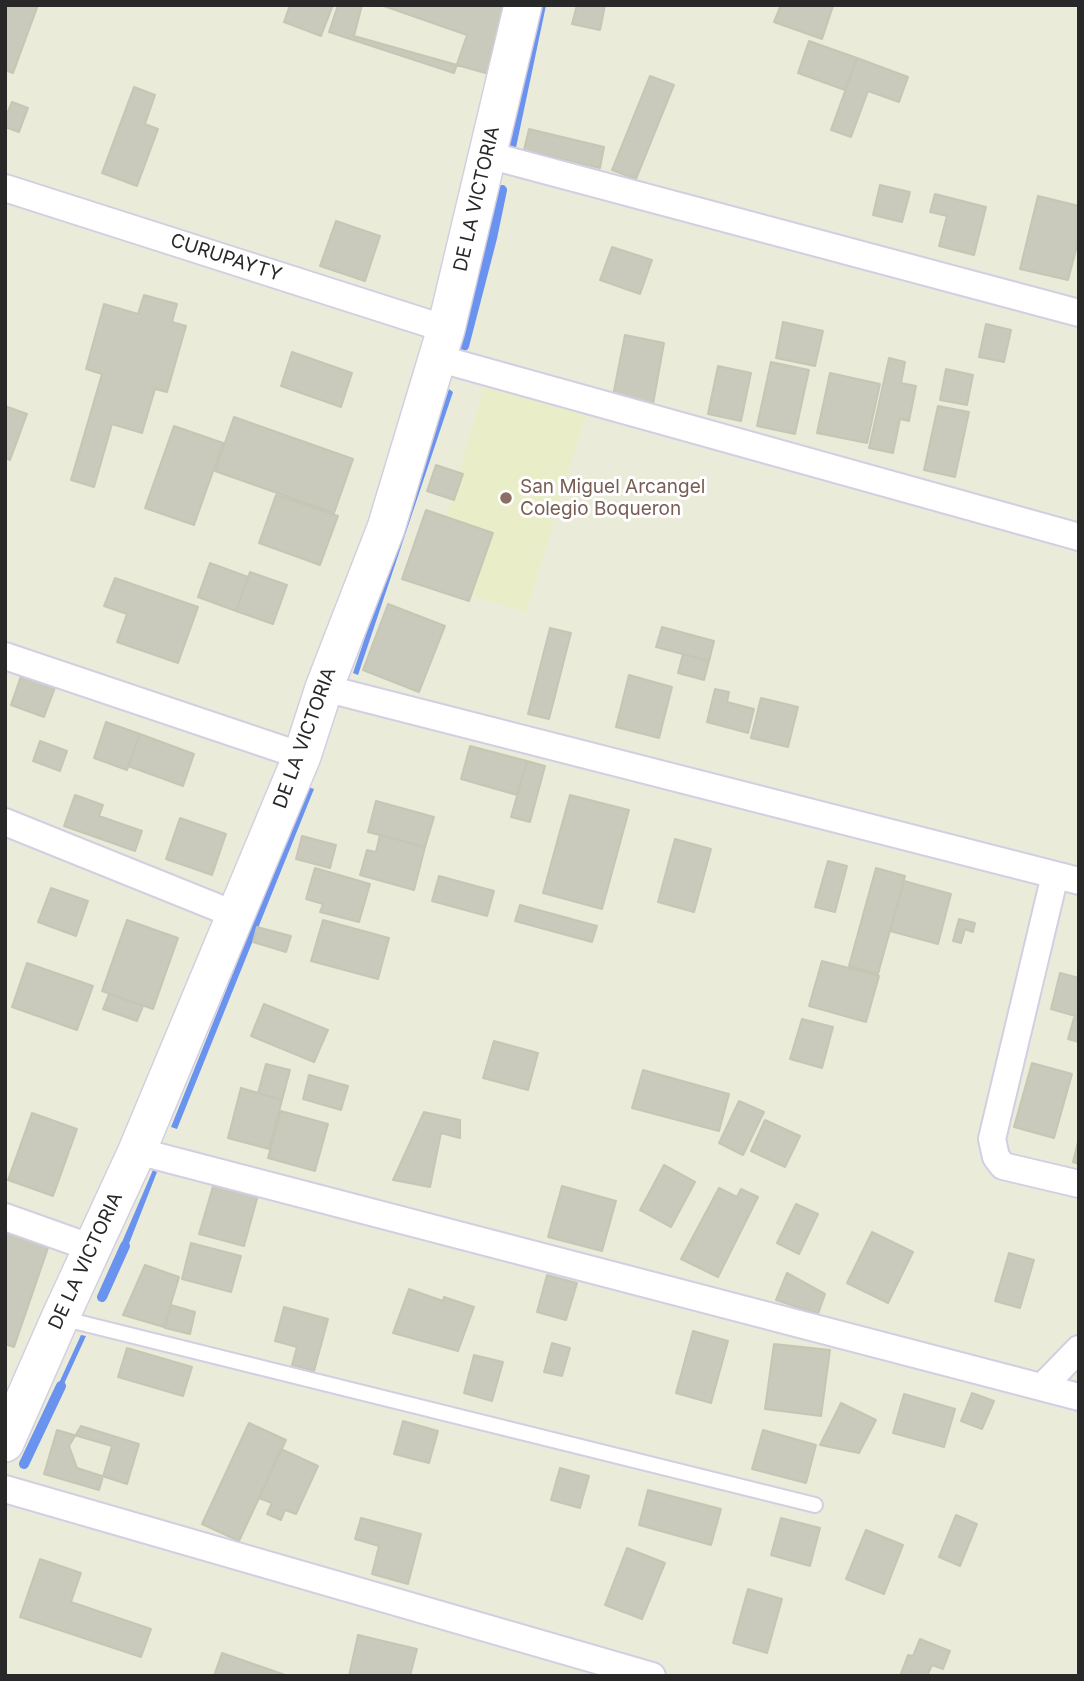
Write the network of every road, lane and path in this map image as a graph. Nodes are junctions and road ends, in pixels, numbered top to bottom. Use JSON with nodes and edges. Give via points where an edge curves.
{"nodes":[{"id":1,"x":523,"y":5,"type":"edge"},
{"id":2,"x":488,"y":155,"type":"junction"},
{"id":3,"x":5,"y":188,"type":"edge"},
{"id":4,"x":1079,"y":313,"type":"edge"},
{"id":5,"x":442,"y":344,"type":"junction"},
{"id":6,"x":1079,"y":537,"type":"edge"},
{"id":7,"x":5,"y":656,"type":"edge"},
{"id":8,"x":324,"y":688,"type":"junction"},
{"id":9,"x":302,"y":756,"type":"junction"},
{"id":10,"x":5,"y":822,"type":"edge"},
{"id":11,"x":1067,"y":878,"type":"edge"},
{"id":12,"x":236,"y":915,"type":"junction"},
{"id":13,"x":137,"y":1151,"type":"junction"},
{"id":14,"x":1079,"y":1184,"type":"edge"},
{"id":15,"x":5,"y":1217,"type":"edge"},
{"id":16,"x":92,"y":1248,"type":"junction"},
{"id":17,"x":60,"y":1318,"type":"junction"},
{"id":18,"x":1079,"y":1349,"type":"edge"},
{"id":19,"x":1042,"y":1387,"type":"junction"},
{"id":20,"x":1079,"y":1397,"type":"edge"},
{"id":21,"x":5,"y":1443,"type":"edge"},
{"id":22,"x":5,"y":1489,"type":"edge"},
{"id":23,"x":815,"y":1505,"type":"dead end"},
{"id":24,"x":652,"y":1676,"type":"edge"}],
"edges":[{"from":1,"to":2,"type":"main road","name":"DE LA VICTORIA"},
{"from":2,"to":4,"type":"street"},
{"from":2,"to":5,"type":"main road","name":"DE LA VICTORIA"},
{"from":3,"to":5,"type":"street","name":"CURUPAYTY"},
{"from":5,"to":6,"type":"street","name":"CURUPAYTY"},
{"from":5,"to":8,"type":"main road","name":"DE LA VICTORIA","via":[[386,528]]},
{"from":7,"to":9,"type":"street"},
{"from":8,"to":9,"type":"main road","name":"DE LA VICTORIA"},
{"from":8,"to":11,"type":"street"},
{"from":9,"to":12,"type":"main road","name":"DE LA VICTORIA"},
{"from":10,"to":12,"type":"street"},
{"from":11,"to":14,"type":"street","via":[[992,1139],[1003,1166]]},
{"from":12,"to":13,"type":"main road","name":"DE LA VICTORIA"},
{"from":13,"to":16,"type":"main road","name":"DE LA VICTORIA"},
{"from":13,"to":19,"type":"street"},
{"from":15,"to":16,"type":"street"},
{"from":16,"to":17,"type":"main road","name":"DE LA VICTORIA"},
{"from":17,"to":21,"type":"main road","name":"DE LA VICTORIA"},
{"from":17,"to":23,"type":"lane"},
{"from":18,"to":19,"type":"street"},
{"from":19,"to":20,"type":"street"},
{"from":22,"to":24,"type":"street"}]}
